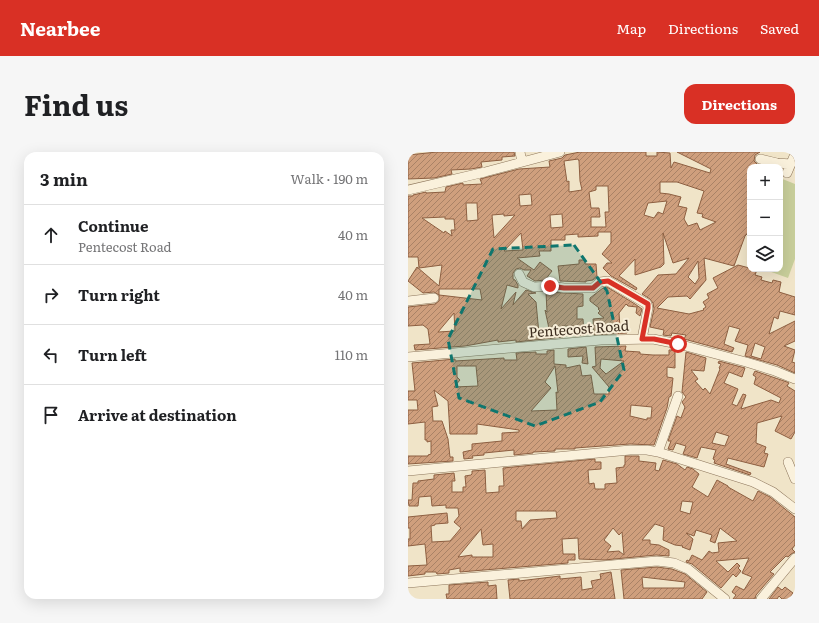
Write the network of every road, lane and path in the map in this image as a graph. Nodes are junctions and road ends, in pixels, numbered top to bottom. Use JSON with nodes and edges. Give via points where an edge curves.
{"nodes":[{"id":1,"x":520,"y":152,"type":"edge"},
{"id":2,"x":560,"y":152,"type":"edge"},
{"id":3,"x":795,"y":154,"type":"edge"},
{"id":4,"x":760,"y":159,"type":"dead end"},
{"id":5,"x":522,"y":162,"type":"junction"},
{"id":6,"x":791,"y":164,"type":"junction"},
{"id":7,"x":787,"y":173,"type":"dead end"},
{"id":8,"x":408,"y":190,"type":"edge"},
{"id":9,"x":519,"y":274,"type":"dead end"},
{"id":10,"x":434,"y":298,"type":"dead end"},
{"id":11,"x":408,"y":301,"type":"edge"},
{"id":12,"x":642,"y":339,"type":"junction"},
{"id":13,"x":408,"y":357,"type":"edge"},
{"id":14,"x":795,"y":379,"type":"edge"},
{"id":15,"x":678,"y":396,"type":"dead end"},
{"id":16,"x":658,"y":452,"type":"junction"},
{"id":17,"x":788,"y":462,"type":"dead end"},
{"id":18,"x":408,"y":472,"type":"edge"},
{"id":19,"x":795,"y":479,"type":"edge"},
{"id":20,"x":795,"y":509,"type":"edge"},
{"id":21,"x":795,"y":558,"type":"edge"},
{"id":22,"x":408,"y":583,"type":"edge"},
{"id":23,"x":725,"y":599,"type":"edge"},
{"id":24,"x":761,"y":599,"type":"edge"}],
"edges":[{"from":1,"to":5,"type":"street"},
{"from":2,"to":5,"type":"street"},
{"from":3,"to":6,"type":"street"},
{"from":4,"to":6,"type":"street"},
{"from":5,"to":8,"type":"street"},
{"from":6,"to":7,"type":"street"},
{"from":9,"to":12,"type":"street","via":[[523,282],[534,287],[593,288],[600,282],[608,281],[648,304]]},
{"from":10,"to":11,"type":"street"},
{"from":12,"to":13,"type":"street","name":"Pentecost Road"},
{"from":12,"to":14,"type":"street","name":"Pentecost Road","via":[[678,344]]},
{"from":15,"to":16,"type":"street"},
{"from":16,"to":18,"type":"street","via":[[630,450]]},
{"from":16,"to":20,"type":"street","via":[[753,482],[773,492]]},
{"from":17,"to":19,"type":"street"},
{"from":21,"to":24,"type":"street"},
{"from":22,"to":23,"type":"street","via":[[657,561],[674,563],[688,569]]}]}
